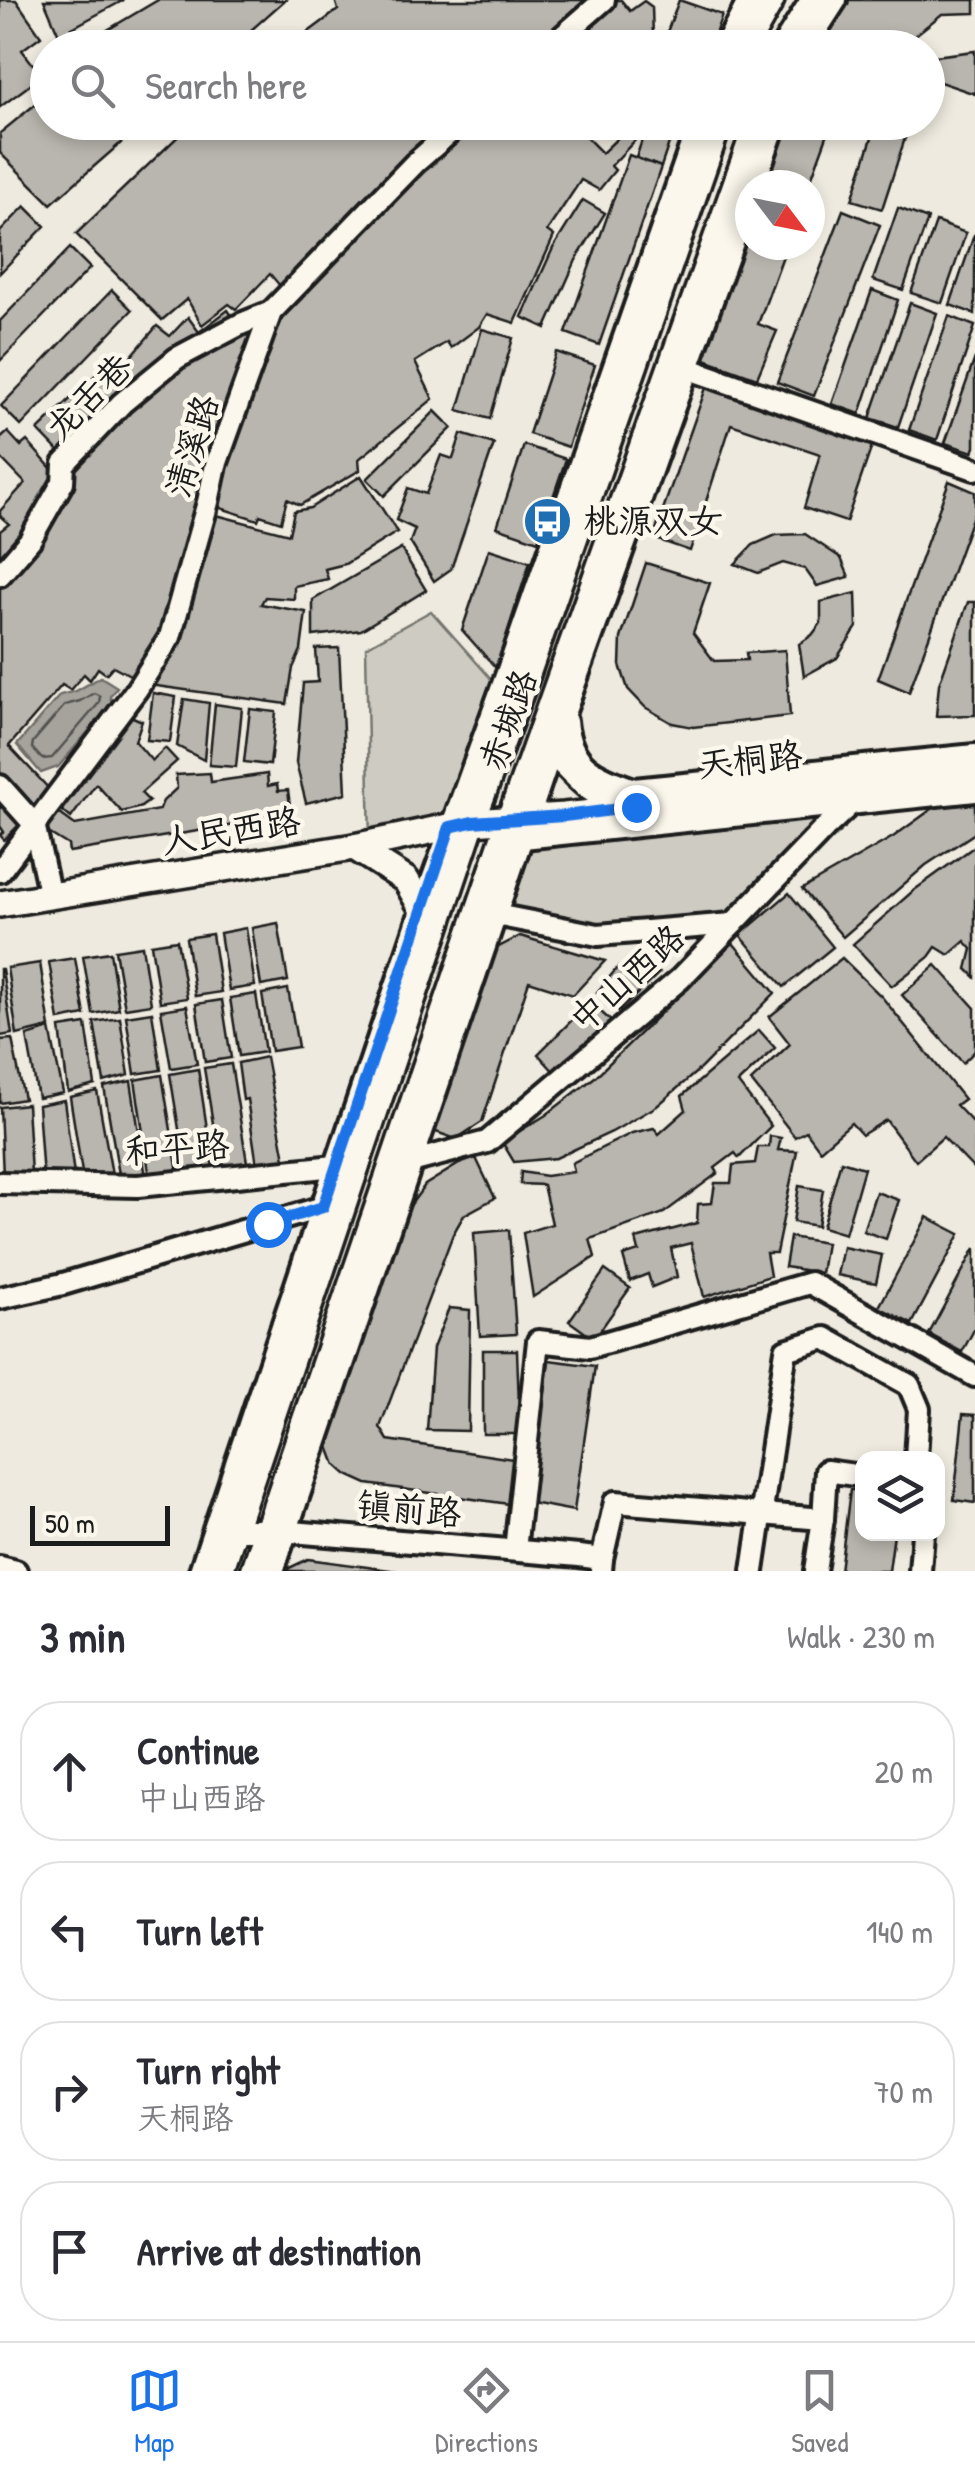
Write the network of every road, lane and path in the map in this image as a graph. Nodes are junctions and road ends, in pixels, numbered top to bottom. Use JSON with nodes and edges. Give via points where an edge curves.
{"nodes":[{"id":1,"x":604,"y":0,"type":"edge"},
{"id":2,"x":749,"y":0,"type":"edge"},
{"id":3,"x":770,"y":0,"type":"edge"},
{"id":4,"x":814,"y":0,"type":"edge"},
{"id":5,"x":836,"y":0,"type":"edge"},
{"id":6,"x":570,"y":30,"type":"edge"},
{"id":7,"x":733,"y":30,"type":"edge"},
{"id":8,"x":754,"y":30,"type":"edge"},
{"id":9,"x":795,"y":30,"type":"edge"},
{"id":10,"x":817,"y":30,"type":"edge"},
{"id":11,"x":442,"y":140,"type":"edge"},
{"id":12,"x":693,"y":140,"type":"edge"},
{"id":13,"x":713,"y":140,"type":"edge"},
{"id":14,"x":752,"y":140,"type":"edge"},
{"id":15,"x":770,"y":140,"type":"edge"},
{"id":16,"x":759,"y":170,"type":"edge"},
{"id":17,"x":735,"y":231,"type":"edge"},
{"id":18,"x":271,"y":312,"type":"junction"},
{"id":19,"x":680,"y":365,"type":"junction"},
{"id":20,"x":975,"y":470,"type":"edge"},
{"id":21,"x":0,"y":574,"type":"edge"},
{"id":22,"x":558,"y":710,"type":"junction"},
{"id":23,"x":552,"y":750,"type":"junction"},
{"id":24,"x":975,"y":755,"type":"edge"},
{"id":25,"x":975,"y":773,"type":"edge"},
{"id":26,"x":872,"y":784,"type":"junction"},
{"id":27,"x":0,"y":786,"type":"edge"},
{"id":28,"x":975,"y":791,"type":"edge"},
{"id":29,"x":849,"y":804,"type":"junction"},
{"id":30,"x":636,"y":807,"type":"junction"},
{"id":31,"x":34,"y":824,"type":"junction"},
{"id":32,"x":461,"y":824,"type":"junction"},
{"id":33,"x":521,"y":825,"type":"junction"},
{"id":34,"x":354,"y":847,"type":"junction"},
{"id":35,"x":0,"y":871,"type":"edge"},
{"id":36,"x":50,"y":896,"type":"junction"},
{"id":37,"x":0,"y":904,"type":"edge"},
{"id":38,"x":422,"y":908,"type":"junction"},
{"id":39,"x":496,"y":915,"type":"junction"},
{"id":40,"x":733,"y":924,"type":"junction"},
{"id":41,"x":425,"y":963,"type":"junction"},
{"id":42,"x":357,"y":1164,"type":"junction"},
{"id":43,"x":402,"y":1165,"type":"junction"},
{"id":44,"x":0,"y":1183,"type":"edge"},
{"id":45,"x":323,"y":1207,"type":"junction"},
{"id":46,"x":0,"y":1298,"type":"edge"},
{"id":47,"x":975,"y":1376,"type":"edge"},
{"id":48,"x":916,"y":1451,"type":"edge"},
{"id":49,"x":855,"y":1475,"type":"edge"},
{"id":50,"x":761,"y":1514,"type":"junction"},
{"id":51,"x":823,"y":1519,"type":"junction"},
{"id":52,"x":234,"y":1530,"type":"junction"},
{"id":53,"x":277,"y":1530,"type":"junction"},
{"id":54,"x":922,"y":1541,"type":"edge"},
{"id":55,"x":515,"y":1550,"type":"junction"},
{"id":56,"x":577,"y":1564,"type":"edge"},
{"id":57,"x":602,"y":1565,"type":"edge"},
{"id":58,"x":0,"y":1566,"type":"edge"},
{"id":59,"x":16,"y":1571,"type":"edge"},
{"id":60,"x":200,"y":1571,"type":"edge"},
{"id":61,"x":220,"y":1571,"type":"edge"},
{"id":62,"x":254,"y":1571,"type":"edge"},
{"id":63,"x":273,"y":1571,"type":"edge"},
{"id":64,"x":752,"y":1571,"type":"edge"},
{"id":65,"x":815,"y":1571,"type":"edge"},
{"id":66,"x":920,"y":1571,"type":"edge"}],
"edges":[{"from":1,"to":6,"type":"street"},
{"from":2,"to":7,"type":"street"},
{"from":3,"to":8,"type":"main road"},
{"from":4,"to":9,"type":"main road"},
{"from":5,"to":10,"type":"street"},
{"from":11,"to":18,"type":"street","name":"清溪路"},
{"from":12,"to":32,"type":"street"},
{"from":13,"to":32,"type":"main road","name":"赤城路","via":[[532,661]]},
{"from":14,"to":19,"type":"main road","name":"赤城路"},
{"from":15,"to":16,"type":"street"},
{"from":17,"to":19,"type":"street"},
{"from":18,"to":21,"type":"street","name":"龙舌巷","via":[[177,358],[122,403],[64,464],[63,482],[30,540]]},
{"from":18,"to":31,"type":"street","name":"清溪路","via":[[216,465],[170,636]]},
{"from":19,"to":20,"type":"street"},
{"from":19,"to":22,"type":"main road","name":"赤城路"},
{"from":22,"to":23,"type":"main road"},
{"from":22,"to":24,"type":"street","via":[[583,765],[634,789]]},
{"from":22,"to":33,"type":"main road","name":"赤城路"},
{"from":23,"to":30,"type":"main road","via":[[591,790]]},
{"from":23,"to":33,"type":"street"},
{"from":25,"to":26,"type":"main road","name":"天桐路"},
{"from":26,"to":29,"type":"street","name":"中山西路"},
{"from":26,"to":30,"type":"main road","name":"天桐路"},
{"from":27,"to":31,"type":"street"},
{"from":28,"to":29,"type":"street"},
{"from":29,"to":33,"type":"street"},
{"from":29,"to":40,"type":"street","name":"中山西路"},
{"from":30,"to":33,"type":"main road","name":"天桐路"},
{"from":31,"to":35,"type":"street","name":"清溪路"},
{"from":31,"to":36,"type":"street"},
{"from":32,"to":33,"type":"main road","name":"天桐路"},
{"from":32,"to":34,"type":"main road","name":"人民西路"},
{"from":32,"to":38,"type":"street"},
{"from":32,"to":41,"type":"main road","name":"赤城路"},
{"from":33,"to":39,"type":"street"},
{"from":33,"to":43,"type":"main road","name":"赤城路"},
{"from":34,"to":36,"type":"main road","name":"人民西路"},
{"from":34,"to":38,"type":"main road","via":[[406,880]]},
{"from":36,"to":37,"type":"main road","name":"人民西路"},
{"from":38,"to":41,"type":"main road"},
{"from":38,"to":45,"type":"street"},
{"from":39,"to":40,"type":"street","via":[[598,936]]},
{"from":39,"to":43,"type":"street"},
{"from":40,"to":43,"type":"street","name":"中山西路","via":[[680,979],[488,1142]]},
{"from":41,"to":42,"type":"main road","name":"赤城路"},
{"from":42,"to":44,"type":"street","name":"和平路","via":[[138,1186]]},
{"from":42,"to":52,"type":"main road","name":"赤城路"},
{"from":43,"to":53,"type":"main road","name":"赤城路"},
{"from":45,"to":46,"type":"street"},
{"from":45,"to":60,"type":"street"},
{"from":47,"to":55,"type":"street","via":[[810,1282],[590,1347],[538,1341]]},
{"from":48,"to":50,"type":"street","via":[[919,1409],[909,1386],[825,1338],[786,1350]]},
{"from":49,"to":51,"type":"street","via":[[826,1471]]},
{"from":50,"to":51,"type":"street"},
{"from":50,"to":57,"type":"street","via":[[615,1502]]},
{"from":50,"to":64,"type":"street"},
{"from":51,"to":65,"type":"street"},
{"from":52,"to":53,"type":"street","name":"镇前路"},
{"from":52,"to":61,"type":"main road","name":"赤城路"},
{"from":53,"to":55,"type":"street","name":"镇前路"},
{"from":53,"to":62,"type":"main road","name":"赤城路"},
{"from":53,"to":63,"type":"street"},
{"from":54,"to":66,"type":"street"},
{"from":55,"to":56,"type":"street","name":"镇前路"},
{"from":56,"to":57,"type":"street","name":"镇前路"},
{"from":58,"to":59,"type":"street"}]}
